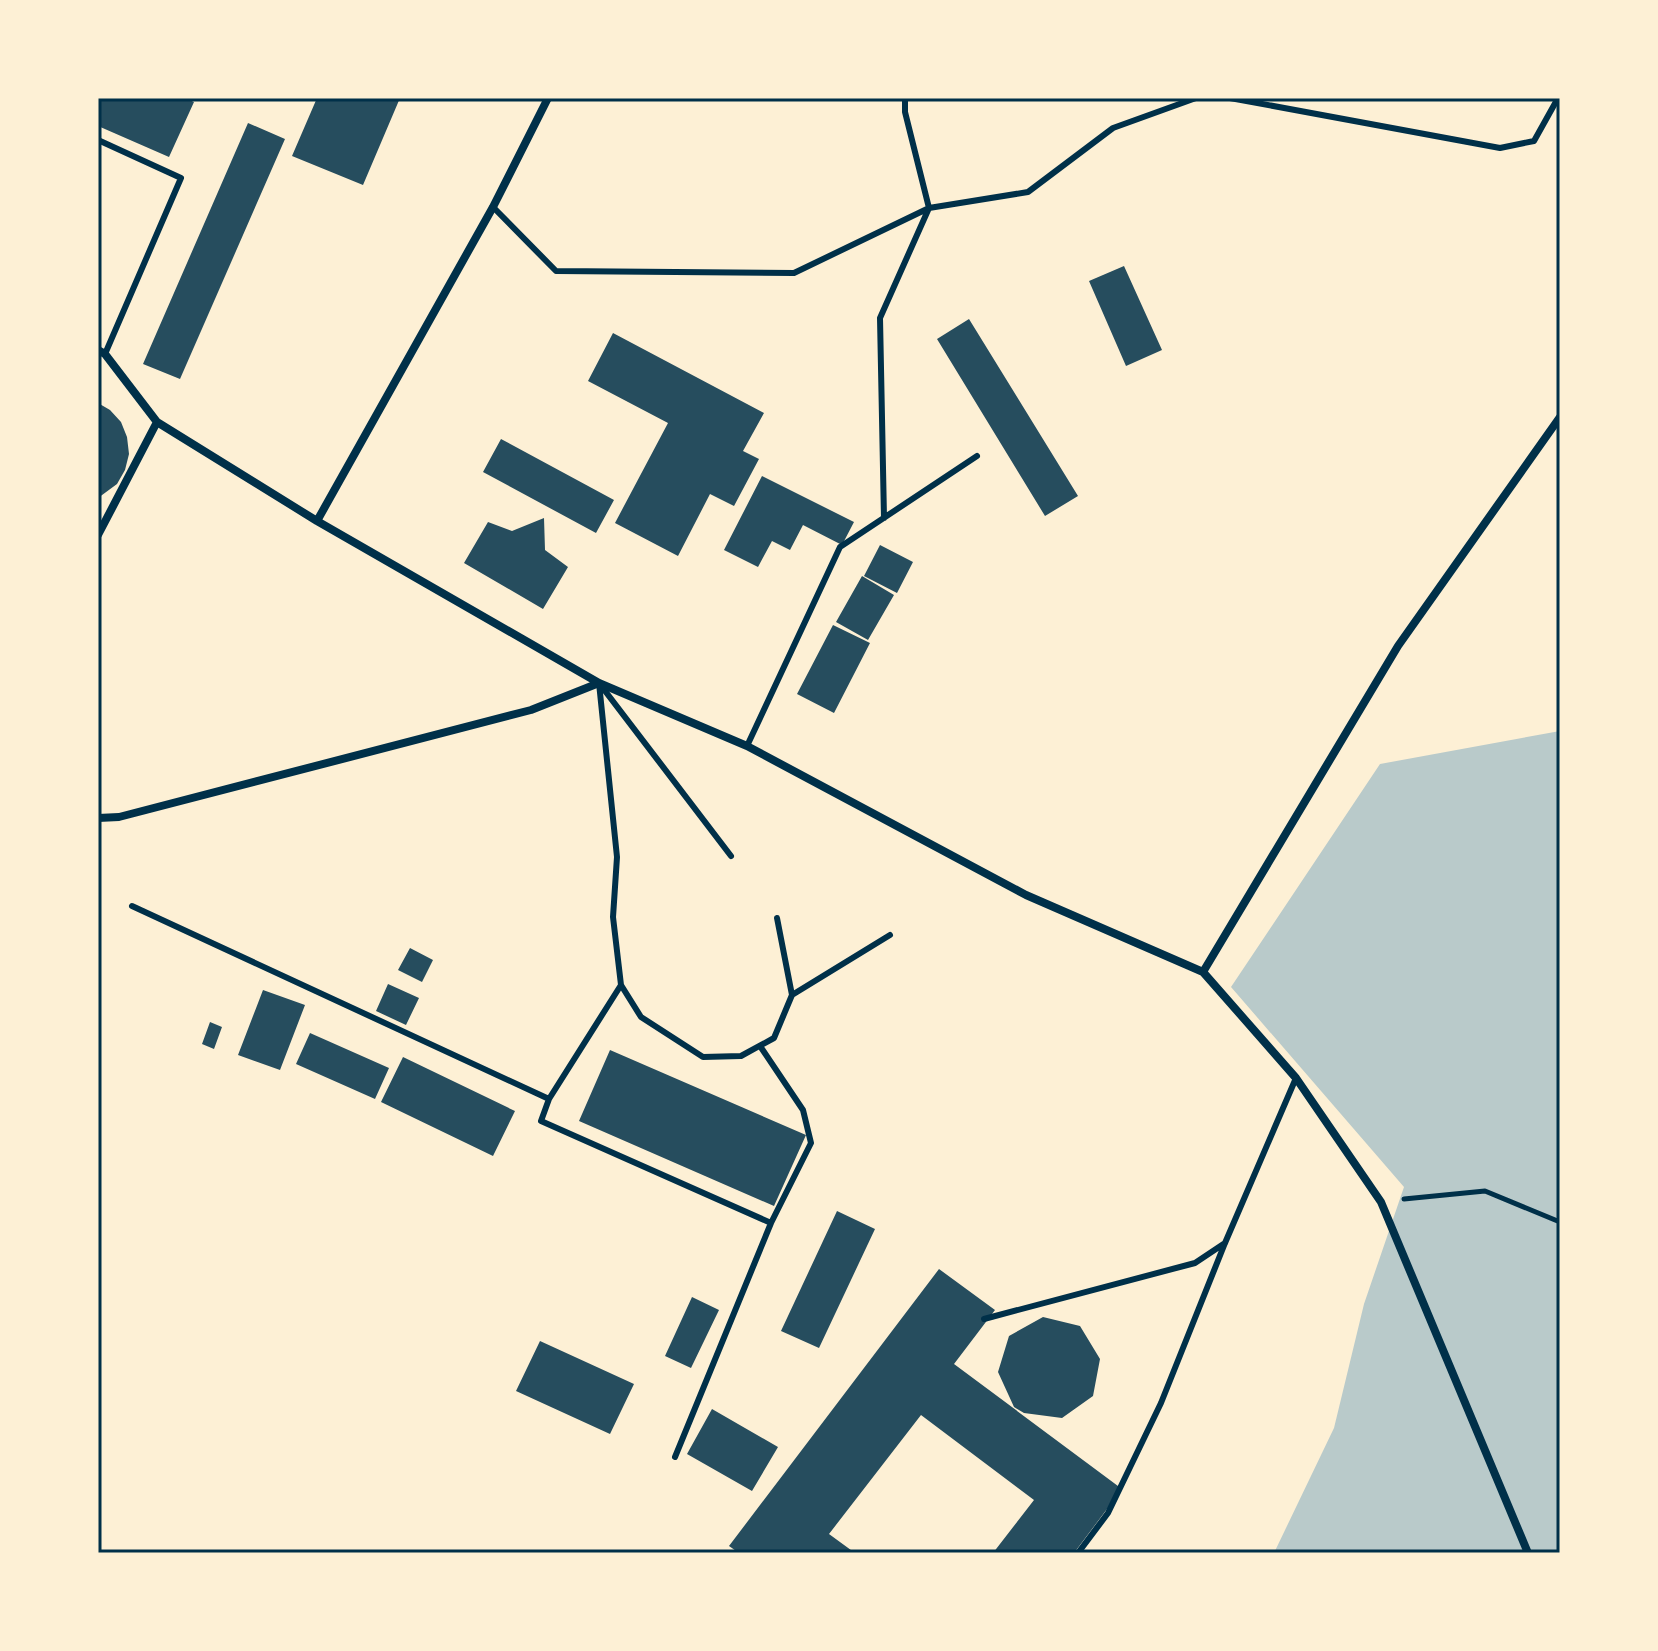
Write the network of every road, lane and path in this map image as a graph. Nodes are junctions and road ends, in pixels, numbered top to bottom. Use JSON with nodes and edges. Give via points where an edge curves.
{"nodes":[{"id":1,"x":548,"y":98,"type":"edge"},
{"id":2,"x":905,"y":98,"type":"edge"},
{"id":3,"x":1196,"y":98,"type":"edge"},
{"id":4,"x":1230,"y":98,"type":"edge"},
{"id":5,"x":1558,"y":98,"type":"edge"},
{"id":6,"x":98,"y":140,"type":"edge"},
{"id":7,"x":493,"y":207,"type":"junction"},
{"id":8,"x":929,"y":208,"type":"junction"},
{"id":9,"x":101,"y":352,"type":"edge"},
{"id":10,"x":1560,"y":417,"type":"edge"},
{"id":11,"x":157,"y":422,"type":"junction"},
{"id":12,"x":977,"y":456,"type":"dead end"},
{"id":13,"x":884,"y":518,"type":"junction"},
{"id":14,"x":317,"y":521,"type":"junction"},
{"id":15,"x":98,"y":535,"type":"edge"},
{"id":16,"x":599,"y":683,"type":"junction"},
{"id":17,"x":747,"y":746,"type":"junction"},
{"id":18,"x":98,"y":818,"type":"edge"},
{"id":19,"x":731,"y":856,"type":"dead end"},
{"id":20,"x":132,"y":906,"type":"dead end"},
{"id":21,"x":777,"y":918,"type":"dead end"},
{"id":22,"x":890,"y":935,"type":"dead end"},
{"id":23,"x":1203,"y":972,"type":"junction"},
{"id":24,"x":621,"y":985,"type":"junction"},
{"id":25,"x":792,"y":995,"type":"junction"},
{"id":26,"x":760,"y":1046,"type":"junction"},
{"id":27,"x":1296,"y":1078,"type":"junction"},
{"id":28,"x":549,"y":1099,"type":"junction"},
{"id":29,"x":1381,"y":1202,"type":"junction"},
{"id":30,"x":1560,"y":1222,"type":"edge"},
{"id":31,"x":771,"y":1223,"type":"junction"},
{"id":32,"x":1225,"y":1243,"type":"junction"},
{"id":33,"x":984,"y":1319,"type":"dead end"},
{"id":34,"x":675,"y":1457,"type":"dead end"},
{"id":35,"x":1078,"y":1553,"type":"edge"},
{"id":36,"x":1528,"y":1553,"type":"edge"}],
"edges":[{"from":1,"to":7,"type":"street"},
{"from":2,"to":8,"type":"lane"},
{"from":3,"to":8,"type":"lane","via":[[1113,128],[1028,192]]},
{"from":4,"to":5,"type":"lane","via":[[1500,148],[1534,141]]},
{"from":6,"to":9,"type":"lane","via":[[181,178]]},
{"from":7,"to":8,"type":"lane","via":[[556,271],[778,273],[794,273]]},
{"from":7,"to":14,"type":"street"},
{"from":8,"to":13,"type":"lane","via":[[880,318]]},
{"from":9,"to":11,"type":"street"},
{"from":10,"to":23,"type":"street","via":[[1398,646]]},
{"from":11,"to":14,"type":"street"},
{"from":11,"to":15,"type":"street"},
{"from":12,"to":13,"type":"lane"},
{"from":13,"to":17,"type":"lane","via":[[840,547]]},
{"from":14,"to":16,"type":"street"},
{"from":16,"to":17,"type":"street"},
{"from":16,"to":18,"type":"street","via":[[531,710],[119,817]]},
{"from":16,"to":19,"type":"lane"},
{"from":16,"to":24,"type":"lane","via":[[617,857],[613,917]]},
{"from":17,"to":23,"type":"street","via":[[1026,895]]},
{"from":20,"to":28,"type":"lane"},
{"from":21,"to":25,"type":"lane"},
{"from":22,"to":25,"type":"lane"},
{"from":23,"to":27,"type":"street"},
{"from":24,"to":26,"type":"lane","via":[[641,1017],[703,1057],[741,1056]]},
{"from":24,"to":28,"type":"lane"},
{"from":25,"to":26,"type":"lane","via":[[774,1038]]},
{"from":26,"to":31,"type":"lane","via":[[803,1110],[811,1143]]},
{"from":27,"to":29,"type":"street"},
{"from":27,"to":32,"type":"lane"},
{"from":28,"to":31,"type":"lane","via":[[541,1121]]},
{"from":29,"to":30,"type":"path","via":[[1485,1191]]},
{"from":29,"to":36,"type":"street"},
{"from":31,"to":34,"type":"lane"},
{"from":32,"to":33,"type":"lane","via":[[1195,1263]]},
{"from":32,"to":35,"type":"lane","via":[[1154,1417],[1108,1513]]}]}
